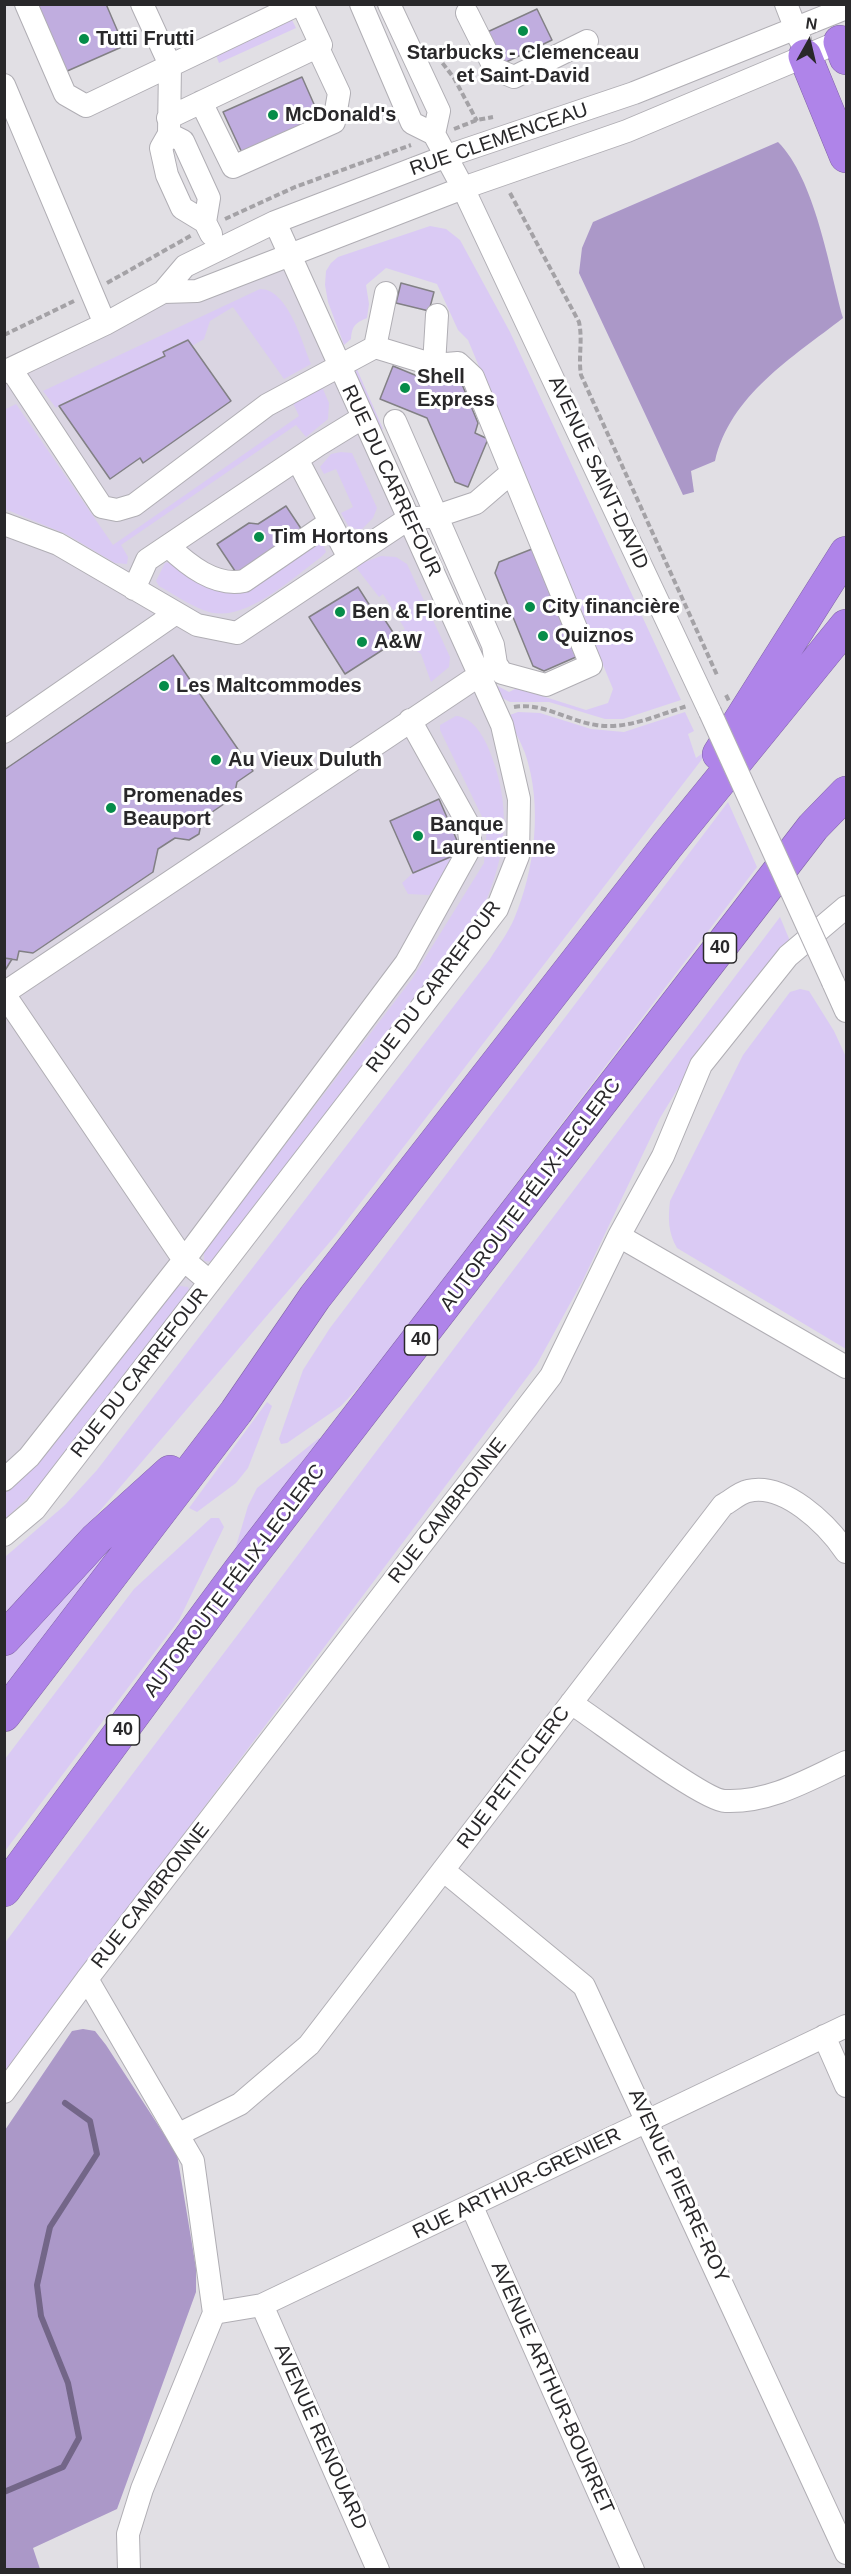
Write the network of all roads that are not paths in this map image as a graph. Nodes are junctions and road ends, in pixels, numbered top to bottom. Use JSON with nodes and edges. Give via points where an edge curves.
{"nodes":[{"id":1,"x":26,"y":4,"type":"edge"},
{"id":2,"x":142,"y":4,"type":"edge"},
{"id":3,"x":300,"y":4,"type":"edge"},
{"id":4,"x":361,"y":4,"type":"edge"},
{"id":5,"x":389,"y":4,"type":"edge"},
{"id":6,"x":786,"y":4,"type":"edge"},
{"id":7,"x":467,"y":13,"type":"dead end"},
{"id":8,"x":838,"y":28,"type":"edge"},
{"id":9,"x":587,"y":41,"type":"dead end"},
{"id":10,"x":800,"y":42,"type":"junction"},
{"id":11,"x":317,"y":46,"type":"junction"},
{"id":12,"x":171,"y":65,"type":"junction"},
{"id":13,"x":4,"y":85,"type":"edge"},
{"id":14,"x":182,"y":115,"type":"junction"},
{"id":15,"x":434,"y":134,"type":"junction"},
{"id":16,"x":447,"y":156,"type":"junction"},
{"id":17,"x":846,"y":156,"type":"edge"},
{"id":18,"x":463,"y":188,"type":"junction"},
{"id":19,"x":274,"y":222,"type":"junction"},
{"id":20,"x":218,"y":249,"type":"junction"},
{"id":21,"x":289,"y":255,"type":"junction"},
{"id":22,"x":163,"y":292,"type":"junction"},
{"id":23,"x":386,"y":293,"type":"dead end"},
{"id":24,"x":437,"y":315,"type":"dead end"},
{"id":25,"x":105,"y":324,"type":"junction"},
{"id":26,"x":375,"y":347,"type":"junction"},
{"id":27,"x":434,"y":365,"type":"junction"},
{"id":28,"x":338,"y":366,"type":"junction"},
{"id":29,"x":8,"y":371,"type":"edge"},
{"id":30,"x":362,"y":418,"type":"junction"},
{"id":31,"x":395,"y":421,"type":"dead end"},
{"id":32,"x":405,"y":445,"type":"junction"},
{"id":33,"x":380,"y":456,"type":"junction"},
{"id":34,"x":297,"y":459,"type":"junction"},
{"id":35,"x":512,"y":472,"type":"junction"},
{"id":36,"x":437,"y":516,"type":"junction"},
{"id":37,"x":408,"y":519,"type":"junction"},
{"id":38,"x":330,"y":522,"type":"junction"},
{"id":39,"x":4,"y":524,"type":"edge"},
{"id":40,"x":168,"y":546,"type":"junction"},
{"id":41,"x":846,"y":553,"type":"edge"},
{"id":42,"x":349,"y":558,"type":"junction"},
{"id":43,"x":134,"y":589,"type":"junction"},
{"id":44,"x":176,"y":613,"type":"junction"},
{"id":45,"x":846,"y":626,"type":"edge"},
{"id":46,"x":487,"y":669,"type":"junction"},
{"id":47,"x":410,"y":720,"type":"junction"},
{"id":48,"x":4,"y":732,"type":"edge"},
{"id":49,"x":846,"y":793,"type":"edge"},
{"id":50,"x":666,"y":847,"type":"junction"},
{"id":51,"x":846,"y":907,"type":"edge"},
{"id":52,"x":4,"y":993,"type":"edge"},
{"id":53,"x":846,"y":1011,"type":"edge"},
{"id":54,"x":619,"y":1236,"type":"junction"},
{"id":55,"x":184,"y":1260,"type":"junction"},
{"id":56,"x":210,"y":1282,"type":"junction"},
{"id":57,"x":846,"y":1367,"type":"edge"},
{"id":58,"x":236,"y":1412,"type":"junction"},
{"id":59,"x":4,"y":1480,"type":"edge"},
{"id":60,"x":4,"y":1535,"type":"edge"},
{"id":61,"x":846,"y":1552,"type":"edge"},
{"id":62,"x":4,"y":1639,"type":"edge"},
{"id":63,"x":571,"y":1703,"type":"junction"},
{"id":64,"x":4,"y":1715,"type":"edge"},
{"id":65,"x":846,"y":1762,"type":"edge"},
{"id":66,"x":443,"y":1870,"type":"junction"},
{"id":67,"x":4,"y":1890,"type":"edge"},
{"id":68,"x":87,"y":1979,"type":"junction"},
{"id":69,"x":846,"y":2026,"type":"edge"},
{"id":70,"x":824,"y":2036,"type":"junction"},
{"id":71,"x":846,"y":2086,"type":"edge"},
{"id":72,"x":4,"y":2092,"type":"edge"},
{"id":73,"x":648,"y":2121,"type":"junction"},
{"id":74,"x":179,"y":2134,"type":"junction"},
{"id":75,"x":471,"y":2207,"type":"junction"},
{"id":76,"x":262,"y":2305,"type":"junction"},
{"id":77,"x":214,"y":2313,"type":"junction"},
{"id":78,"x":846,"y":2553,"type":"edge"},
{"id":79,"x":129,"y":2570,"type":"edge"},
{"id":80,"x":378,"y":2570,"type":"edge"},
{"id":81,"x":633,"y":2570,"type":"edge"}],
"edges":[{"from":1,"to":12,"type":"street","via":[[64,94],[86,106]]},
{"from":2,"to":12,"type":"street"},
{"from":3,"to":11,"type":"street","via":[[321,45]]},
{"from":3,"to":12,"type":"street"},
{"from":4,"to":15,"type":"street","name":"AVENUE SAINT-DAVID","via":[[412,123]]},
{"from":5,"to":15,"type":"street","via":[[439,111]]},
{"from":6,"to":10,"type":"street"},
{"from":7,"to":9,"type":"street","via":[[495,69],[514,77]]},
{"from":8,"to":10,"type":"street","name":"RUE CLEMENCEAU"},
{"from":8,"to":10,"type":"street","name":"RUE CLEMENCEAU"},
{"from":10,"to":16,"type":"street","name":"RUE CLEMENCEAU"},
{"from":10,"to":17,"type":"highway"},
{"from":10,"to":18,"type":"street","name":"RUE CLEMENCEAU","via":[[627,132],[506,185]]},
{"from":11,"to":14,"type":"street"},
{"from":11,"to":14,"type":"street","via":[[339,93],[334,122],[233,168],[214,162]]},
{"from":12,"to":14,"type":"street"},
{"from":13,"to":25,"type":"street"},
{"from":14,"to":20,"type":"street","via":[[161,148],[167,175],[182,208],[205,222]]},
{"from":15,"to":16,"type":"street","name":"AVENUE SAINT-DAVID"},
{"from":16,"to":18,"type":"street","name":"AVENUE SAINT-DAVID"},
{"from":16,"to":19,"type":"street","name":"RUE CLEMENCEAU"},
{"from":18,"to":21,"type":"street","name":"RUE CLEMENCEAU"},
{"from":18,"to":53,"type":"street","name":"AVENUE SAINT-DAVID","bridge":true,"via":[[716,700]]},
{"from":19,"to":20,"type":"street","name":"RUE CLEMENCEAU"},
{"from":19,"to":21,"type":"street","name":"RUE DU CARREFOUR"},
{"from":20,"to":22,"type":"street","name":"RUE CLEMENCEAU","via":[[185,266]]},
{"from":21,"to":22,"type":"street","name":"RUE CLEMENCEAU","via":[[197,291]]},
{"from":21,"to":28,"type":"street","name":"RUE DU CARREFOUR"},
{"from":22,"to":25,"type":"street","name":"RUE CLEMENCEAU"},
{"from":23,"to":26,"type":"street"},
{"from":24,"to":27,"type":"street"},
{"from":25,"to":29,"type":"street","name":"RUE CLEMENCEAU"},
{"from":26,"to":27,"type":"street"},
{"from":26,"to":28,"type":"street"},
{"from":27,"to":35,"type":"street","via":[[458,363],[473,377]]},
{"from":28,"to":29,"type":"street","via":[[267,405],[134,505],[117,510],[102,507]]},
{"from":28,"to":30,"type":"street","name":"RUE DU CARREFOUR"},
{"from":30,"to":33,"type":"street","name":"RUE DU CARREFOUR"},
{"from":30,"to":34,"type":"street"},
{"from":31,"to":32,"type":"street"},
{"from":32,"to":33,"type":"street"},
{"from":32,"to":36,"type":"street"},
{"from":33,"to":37,"type":"street","name":"RUE DU CARREFOUR"},
{"from":34,"to":38,"type":"street"},
{"from":34,"to":40,"type":"street"},
{"from":35,"to":36,"type":"street","via":[[476,503]]},
{"from":35,"to":46,"type":"street","via":[[591,665],[546,685]]},
{"from":36,"to":37,"type":"street"},
{"from":36,"to":46,"type":"street","via":[[494,645]]},
{"from":37,"to":42,"type":"street"},
{"from":37,"to":46,"type":"street","name":"RUE DU CARREFOUR"},
{"from":38,"to":40,"type":"street","via":[[244,581],[234,583],[220,582],[184,561]]},
{"from":38,"to":42,"type":"street"},
{"from":39,"to":43,"type":"street","via":[[58,544]]},
{"from":40,"to":43,"type":"street","via":[[147,560]]},
{"from":41,"to":50,"type":"highway","via":[[676,822]]},
{"from":42,"to":44,"type":"street","via":[[237,633],[197,625]]},
{"from":43,"to":44,"type":"street"},
{"from":44,"to":48,"type":"street"},
{"from":45,"to":50,"type":"highway"},
{"from":46,"to":47,"type":"street"},
{"from":46,"to":56,"type":"street","name":"RUE DU CARREFOUR","via":[[519,799],[518,856],[497,909]]},
{"from":47,"to":52,"type":"street"},
{"from":47,"to":55,"type":"street","via":[[468,824],[471,846],[406,963]]},
{"from":49,"to":67,"type":"highway","name":"AUTOROUTE FÉLIX-LECLERC","number":"40","via":[[813,827],[240,1570]]},
{"from":50,"to":58,"type":"highway","via":[[315,1297]]},
{"from":51,"to":54,"type":"street","name":"RUE CAMBRONNE","via":[[788,956],[701,1065],[663,1156]]},
{"from":52,"to":55,"type":"street"},
{"from":54,"to":57,"type":"street"},
{"from":54,"to":68,"type":"street","name":"RUE CAMBRONNE","via":[[551,1376]]},
{"from":55,"to":56,"type":"street"},
{"from":55,"to":59,"type":"street","via":[[29,1457]]},
{"from":56,"to":60,"type":"street","name":"RUE DU CARREFOUR","via":[[35,1509]]},
{"from":58,"to":62,"type":"highway","via":[[96,1539]]},
{"from":58,"to":64,"type":"highway"},
{"from":61,"to":63,"type":"street","name":"RUE PETITCLERC","via":[[836,1537],[788,1496],[768,1489],[746,1491],[723,1505]]},
{"from":63,"to":65,"type":"street","via":[[696,1789],[722,1802],[778,1793]]},
{"from":63,"to":66,"type":"street","name":"RUE PETITCLERC"},
{"from":66,"to":73,"type":"street","name":"AVENUE PIERRE-ROY","via":[[584,1986]]},
{"from":66,"to":74,"type":"street","name":"RUE PETITCLERC","via":[[309,2045],[240,2104]]},
{"from":68,"to":72,"type":"street","name":"RUE CAMBRONNE"},
{"from":68,"to":74,"type":"street"},
{"from":69,"to":70,"type":"street","name":"RUE ARTHUR-GRENIER"},
{"from":70,"to":71,"type":"street"},
{"from":70,"to":73,"type":"street","name":"RUE ARTHUR-GRENIER"},
{"from":73,"to":75,"type":"street","name":"RUE ARTHUR-GRENIER"},
{"from":73,"to":78,"type":"street","name":"AVENUE PIERRE-ROY"},
{"from":74,"to":77,"type":"street","via":[[193,2161]]},
{"from":75,"to":76,"type":"street","name":"RUE ARTHUR-GRENIER"},
{"from":75,"to":81,"type":"street","name":"AVENUE ARTHUR-BOURRET"},
{"from":76,"to":77,"type":"street","name":"RUE ARTHUR-GRENIER"},
{"from":76,"to":80,"type":"street","name":"AVENUE RENOUARD"},
{"from":77,"to":79,"type":"street","via":[[142,2489],[128,2534]]}]}
